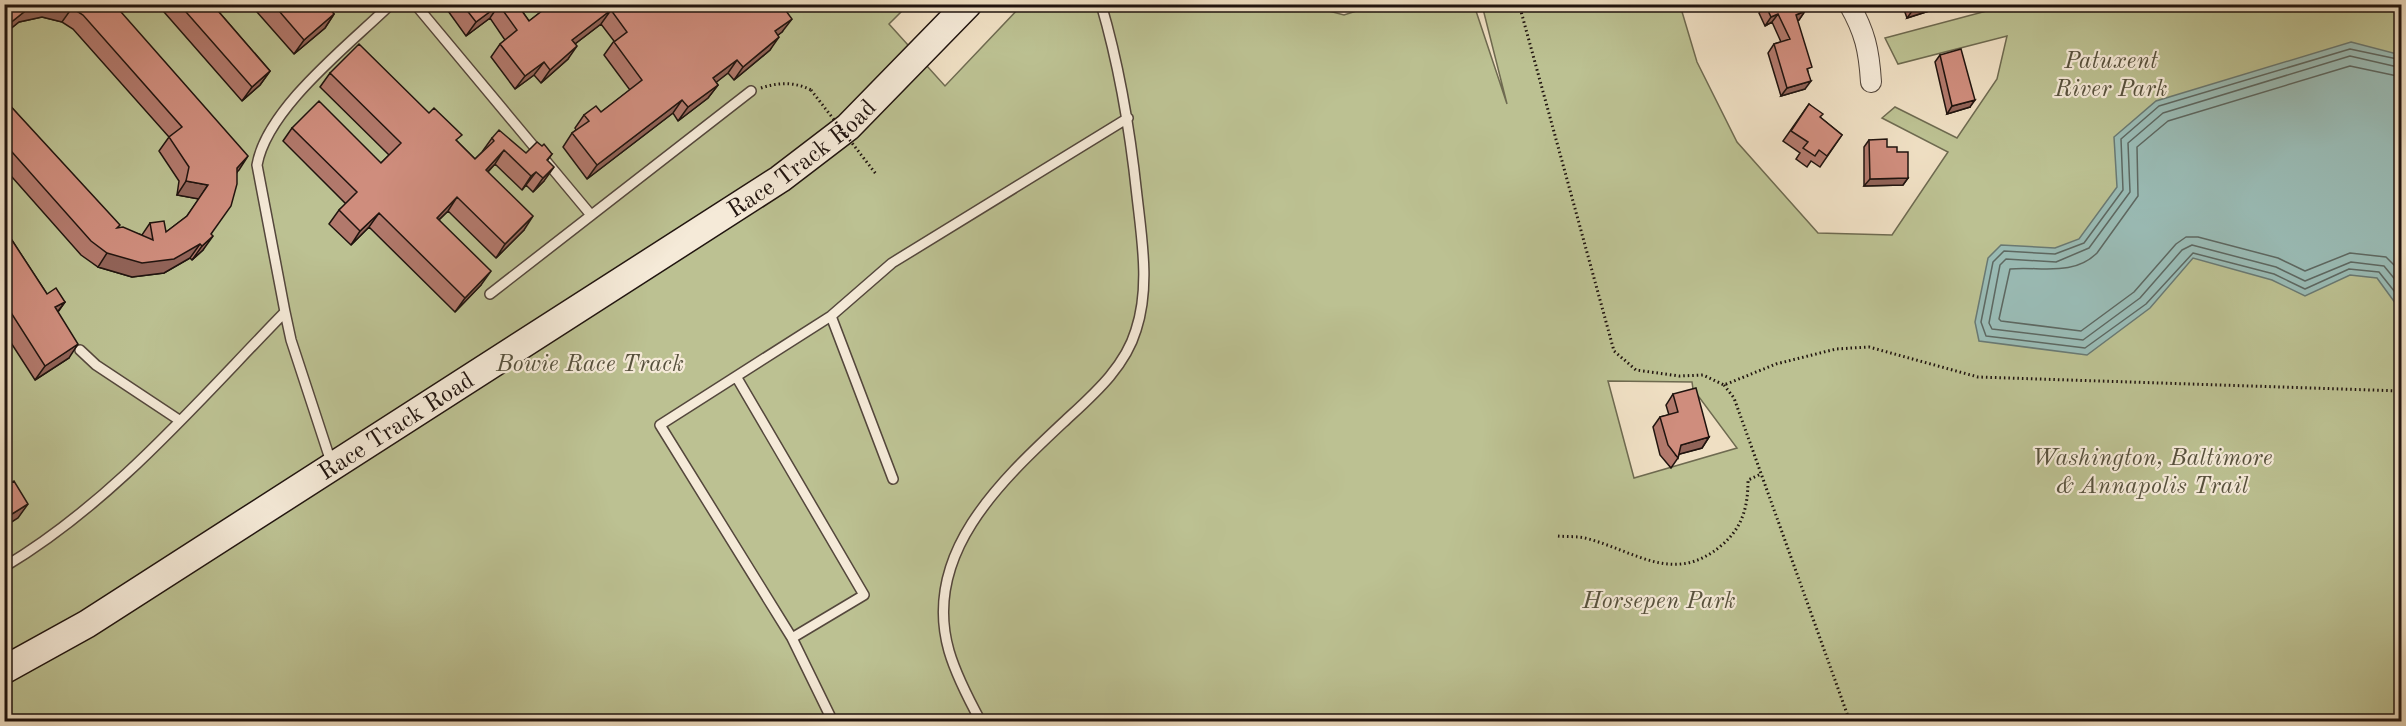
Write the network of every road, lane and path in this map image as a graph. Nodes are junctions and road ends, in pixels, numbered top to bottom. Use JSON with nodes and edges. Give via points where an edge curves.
{"nodes":[{"id":1,"x":391,"y":4,"type":"edge"},
{"id":2,"x":415,"y":4,"type":"edge"},
{"id":3,"x":968,"y":4,"type":"edge"},
{"id":4,"x":1101,"y":4,"type":"edge"},
{"id":5,"x":1519,"y":4,"type":"edge"},
{"id":6,"x":1849,"y":4,"type":"edge"},
{"id":7,"x":1870,"y":82,"type":"dead end"},
{"id":8,"x":751,"y":91,"type":"joint"},
{"id":9,"x":1128,"y":118,"type":"junction"},
{"id":10,"x":876,"y":174,"type":"dead end"},
{"id":11,"x":591,"y":215,"type":"junction"},
{"id":12,"x":490,"y":294,"type":"dead end"},
{"id":13,"x":285,"y":312,"type":"junction"},
{"id":14,"x":831,"y":316,"type":"junction"},
{"id":15,"x":80,"y":350,"type":"edge"},
{"id":16,"x":737,"y":378,"type":"junction"},
{"id":17,"x":1724,"y":385,"type":"junction"},
{"id":18,"x":2402,"y":391,"type":"edge"},
{"id":19,"x":178,"y":420,"type":"junction"},
{"id":20,"x":332,"y":467,"type":"junction"},
{"id":21,"x":1761,"y":474,"type":"junction"},
{"id":22,"x":893,"y":479,"type":"dead end"},
{"id":23,"x":1558,"y":537,"type":"dead end"},
{"id":24,"x":4,"y":567,"type":"edge"},
{"id":25,"x":792,"y":638,"type":"junction"},
{"id":26,"x":4,"y":670,"type":"edge"},
{"id":27,"x":833,"y":722,"type":"edge"},
{"id":28,"x":981,"y":722,"type":"edge"},
{"id":29,"x":1850,"y":722,"type":"edge"}],
"edges":[{"from":1,"to":13,"type":"lane","via":[[283,108],[260,146],[257,165]]},
{"from":2,"to":11,"type":"lane"},
{"from":3,"to":20,"type":"street","name":"Race Track Road","via":[[824,147]]},
{"from":4,"to":9,"type":"lane"},
{"from":5,"to":17,"type":"path","via":[[1614,351],[1636,370],[1703,375]]},
{"from":6,"to":7,"type":"street","via":[[1863,28]]},
{"from":8,"to":10,"type":"path","bridge":true,"via":[[772,84],[801,85],[811,90]]},
{"from":8,"to":11,"type":"lane"},
{"from":9,"to":14,"type":"lane","via":[[892,263]]},
{"from":9,"to":28,"type":"lane","via":[[1141,225],[1144,297],[1136,331],[1127,353],[1098,390],[1025,458],[976,514],[956,554],[943,597],[949,652]]},
{"from":11,"to":12,"type":"lane"},
{"from":13,"to":19,"type":"lane"},
{"from":13,"to":20,"type":"lane"},
{"from":14,"to":16,"type":"lane"},
{"from":14,"to":22,"type":"lane"},
{"from":15,"to":19,"type":"lane"},
{"from":16,"to":25,"type":"lane","via":[[864,595]]},
{"from":16,"to":25,"type":"lane","via":[[660,425]]},
{"from":17,"to":18,"type":"path","via":[[1776,364],[1836,349],[1869,347],[1978,377]]},
{"from":17,"to":21,"type":"path","via":[[1734,398]]},
{"from":19,"to":24,"type":"lane","via":[[69,525]]},
{"from":20,"to":26,"type":"street","name":"Race Track Road","via":[[87,624]]},
{"from":21,"to":23,"type":"path","via":[[1749,480],[1738,530],[1700,560],[1668,565],[1584,538]]},
{"from":21,"to":29,"type":"path"},
{"from":25,"to":27,"type":"lane"}]}
